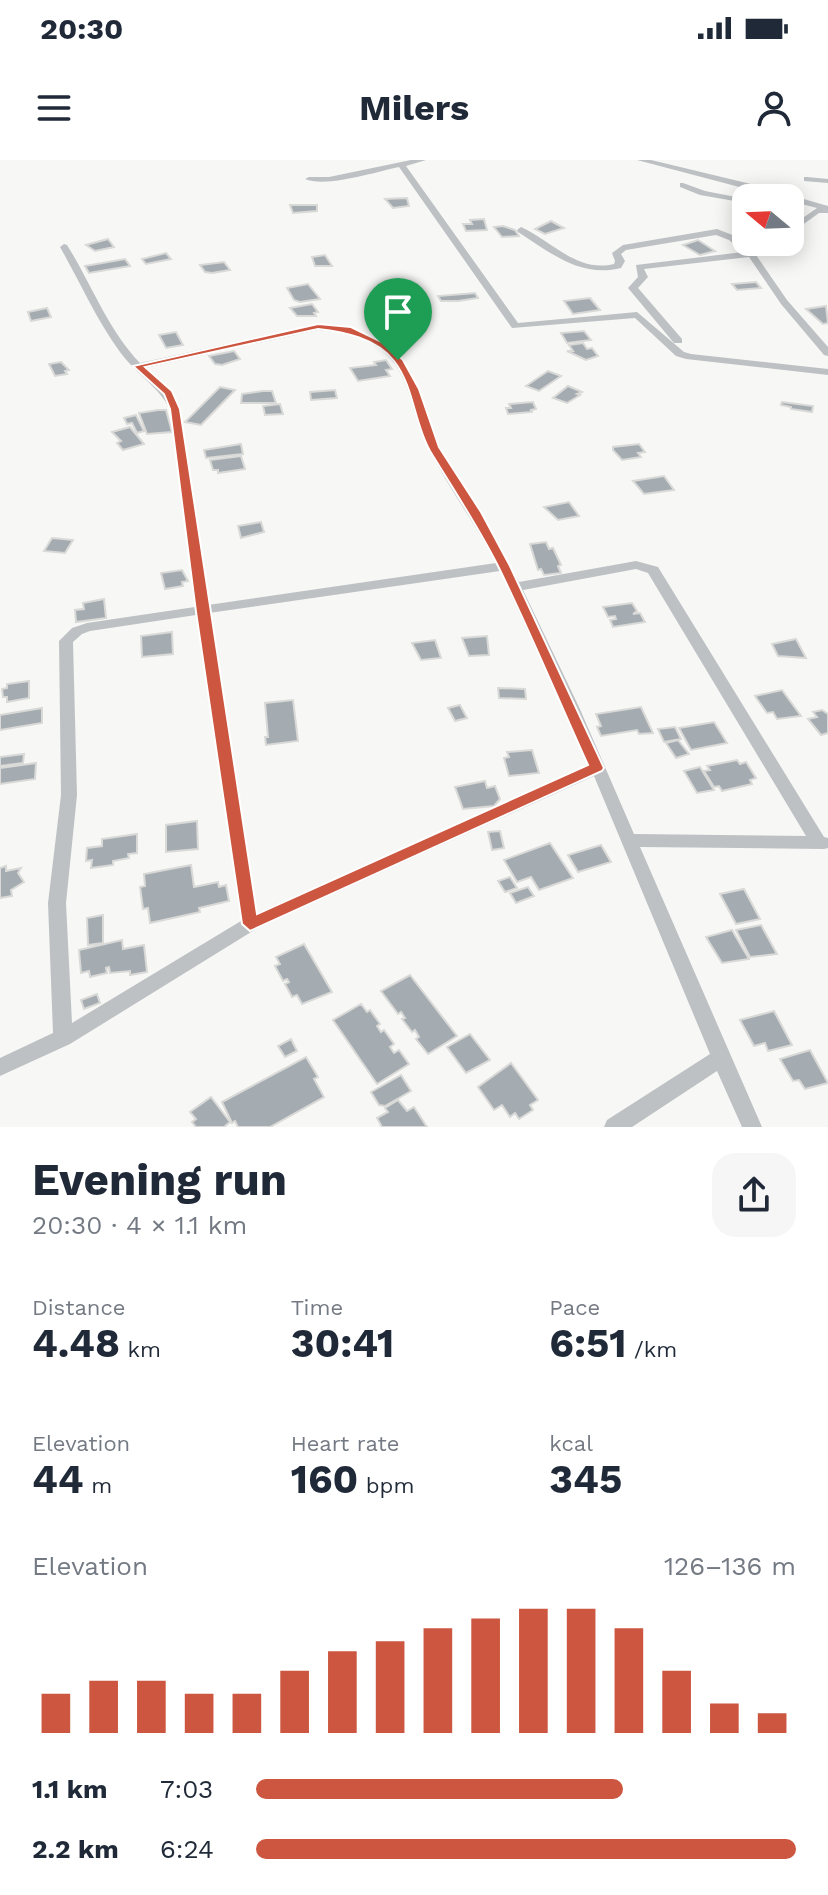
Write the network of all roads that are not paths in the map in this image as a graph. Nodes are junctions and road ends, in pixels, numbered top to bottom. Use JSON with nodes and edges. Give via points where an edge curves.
{"nodes":[{"id":1,"x":422,"y":160,"type":"edge"},
{"id":2,"x":641,"y":160,"type":"edge"},
{"id":3,"x":401,"y":164,"type":"junction"},
{"id":4,"x":309,"y":179,"type":"dead end"},
{"id":5,"x":807,"y":179,"type":"dead end"},
{"id":6,"x":828,"y":181,"type":"edge"},
{"id":7,"x":683,"y":185,"type":"dead end"},
{"id":8,"x":732,"y":200,"type":"edge"},
{"id":9,"x":804,"y":209,"type":"edge"},
{"id":10,"x":828,"y":210,"type":"edge"},
{"id":11,"x":805,"y":220,"type":"edge"},
{"id":12,"x":521,"y":230,"type":"dead end"},
{"id":13,"x":732,"y":238,"type":"edge"},
{"id":14,"x":64,"y":247,"type":"dead end"},
{"id":15,"x":734,"y":256,"type":"edge"},
{"id":16,"x":752,"y":256,"type":"edge"},
{"id":17,"x":828,"y":353,"type":"edge"},
{"id":18,"x":690,"y":357,"type":"junction"},
{"id":19,"x":138,"y":366,"type":"junction"},
{"id":20,"x":828,"y":372,"type":"edge"},
{"id":21,"x":504,"y":566,"type":"junction"},
{"id":22,"x":515,"y":587,"type":"junction"},
{"id":23,"x":202,"y":612,"type":"junction"},
{"id":24,"x":596,"y":768,"type":"junction"},
{"id":25,"x":629,"y":840,"type":"junction"},
{"id":26,"x":824,"y":843,"type":"edge"},
{"id":27,"x":250,"y":924,"type":"junction"},
{"id":28,"x":63,"y":1038,"type":"junction"},
{"id":29,"x":720,"y":1058,"type":"junction"},
{"id":30,"x":0,"y":1067,"type":"edge"},
{"id":31,"x":614,"y":1127,"type":"edge"},
{"id":32,"x":752,"y":1127,"type":"edge"}],
"edges":[{"from":1,"to":3,"type":"street"},
{"from":2,"to":10,"type":"street"},
{"from":3,"to":4,"type":"street"},
{"from":3,"to":18,"type":"street","via":[[515,326],[637,315]]},
{"from":5,"to":6,"type":"street"},
{"from":7,"to":8,"type":"street"},
{"from":9,"to":10,"type":"street"},
{"from":10,"to":11,"type":"street"},
{"from":12,"to":13,"type":"street","via":[[587,269],[600,271],[618,266],[616,253],[623,248],[717,232]]},
{"from":14,"to":19,"type":"street","via":[[102,318]]},
{"from":15,"to":18,"type":"street","via":[[639,267],[643,277],[633,288]]},
{"from":16,"to":17,"type":"street"},
{"from":18,"to":20,"type":"street"},
{"from":19,"to":21,"type":"street","via":[[318,327],[348,329],[384,347],[414,389],[434,447]]},
{"from":19,"to":23,"type":"street","via":[[168,393],[175,409]]},
{"from":21,"to":22,"type":"street"},
{"from":21,"to":23,"type":"street"},
{"from":22,"to":24,"type":"street"},
{"from":22,"to":26,"type":"street","via":[[636,565],[653,570]]},
{"from":23,"to":27,"type":"street"},
{"from":23,"to":28,"type":"street","via":[[87,627],[66,641],[69,795],[57,903]]},
{"from":24,"to":25,"type":"street"},
{"from":24,"to":27,"type":"street"},
{"from":25,"to":26,"type":"street"},
{"from":25,"to":29,"type":"street"},
{"from":27,"to":28,"type":"street"},
{"from":28,"to":30,"type":"street"},
{"from":29,"to":31,"type":"street"},
{"from":29,"to":32,"type":"street"}]}
